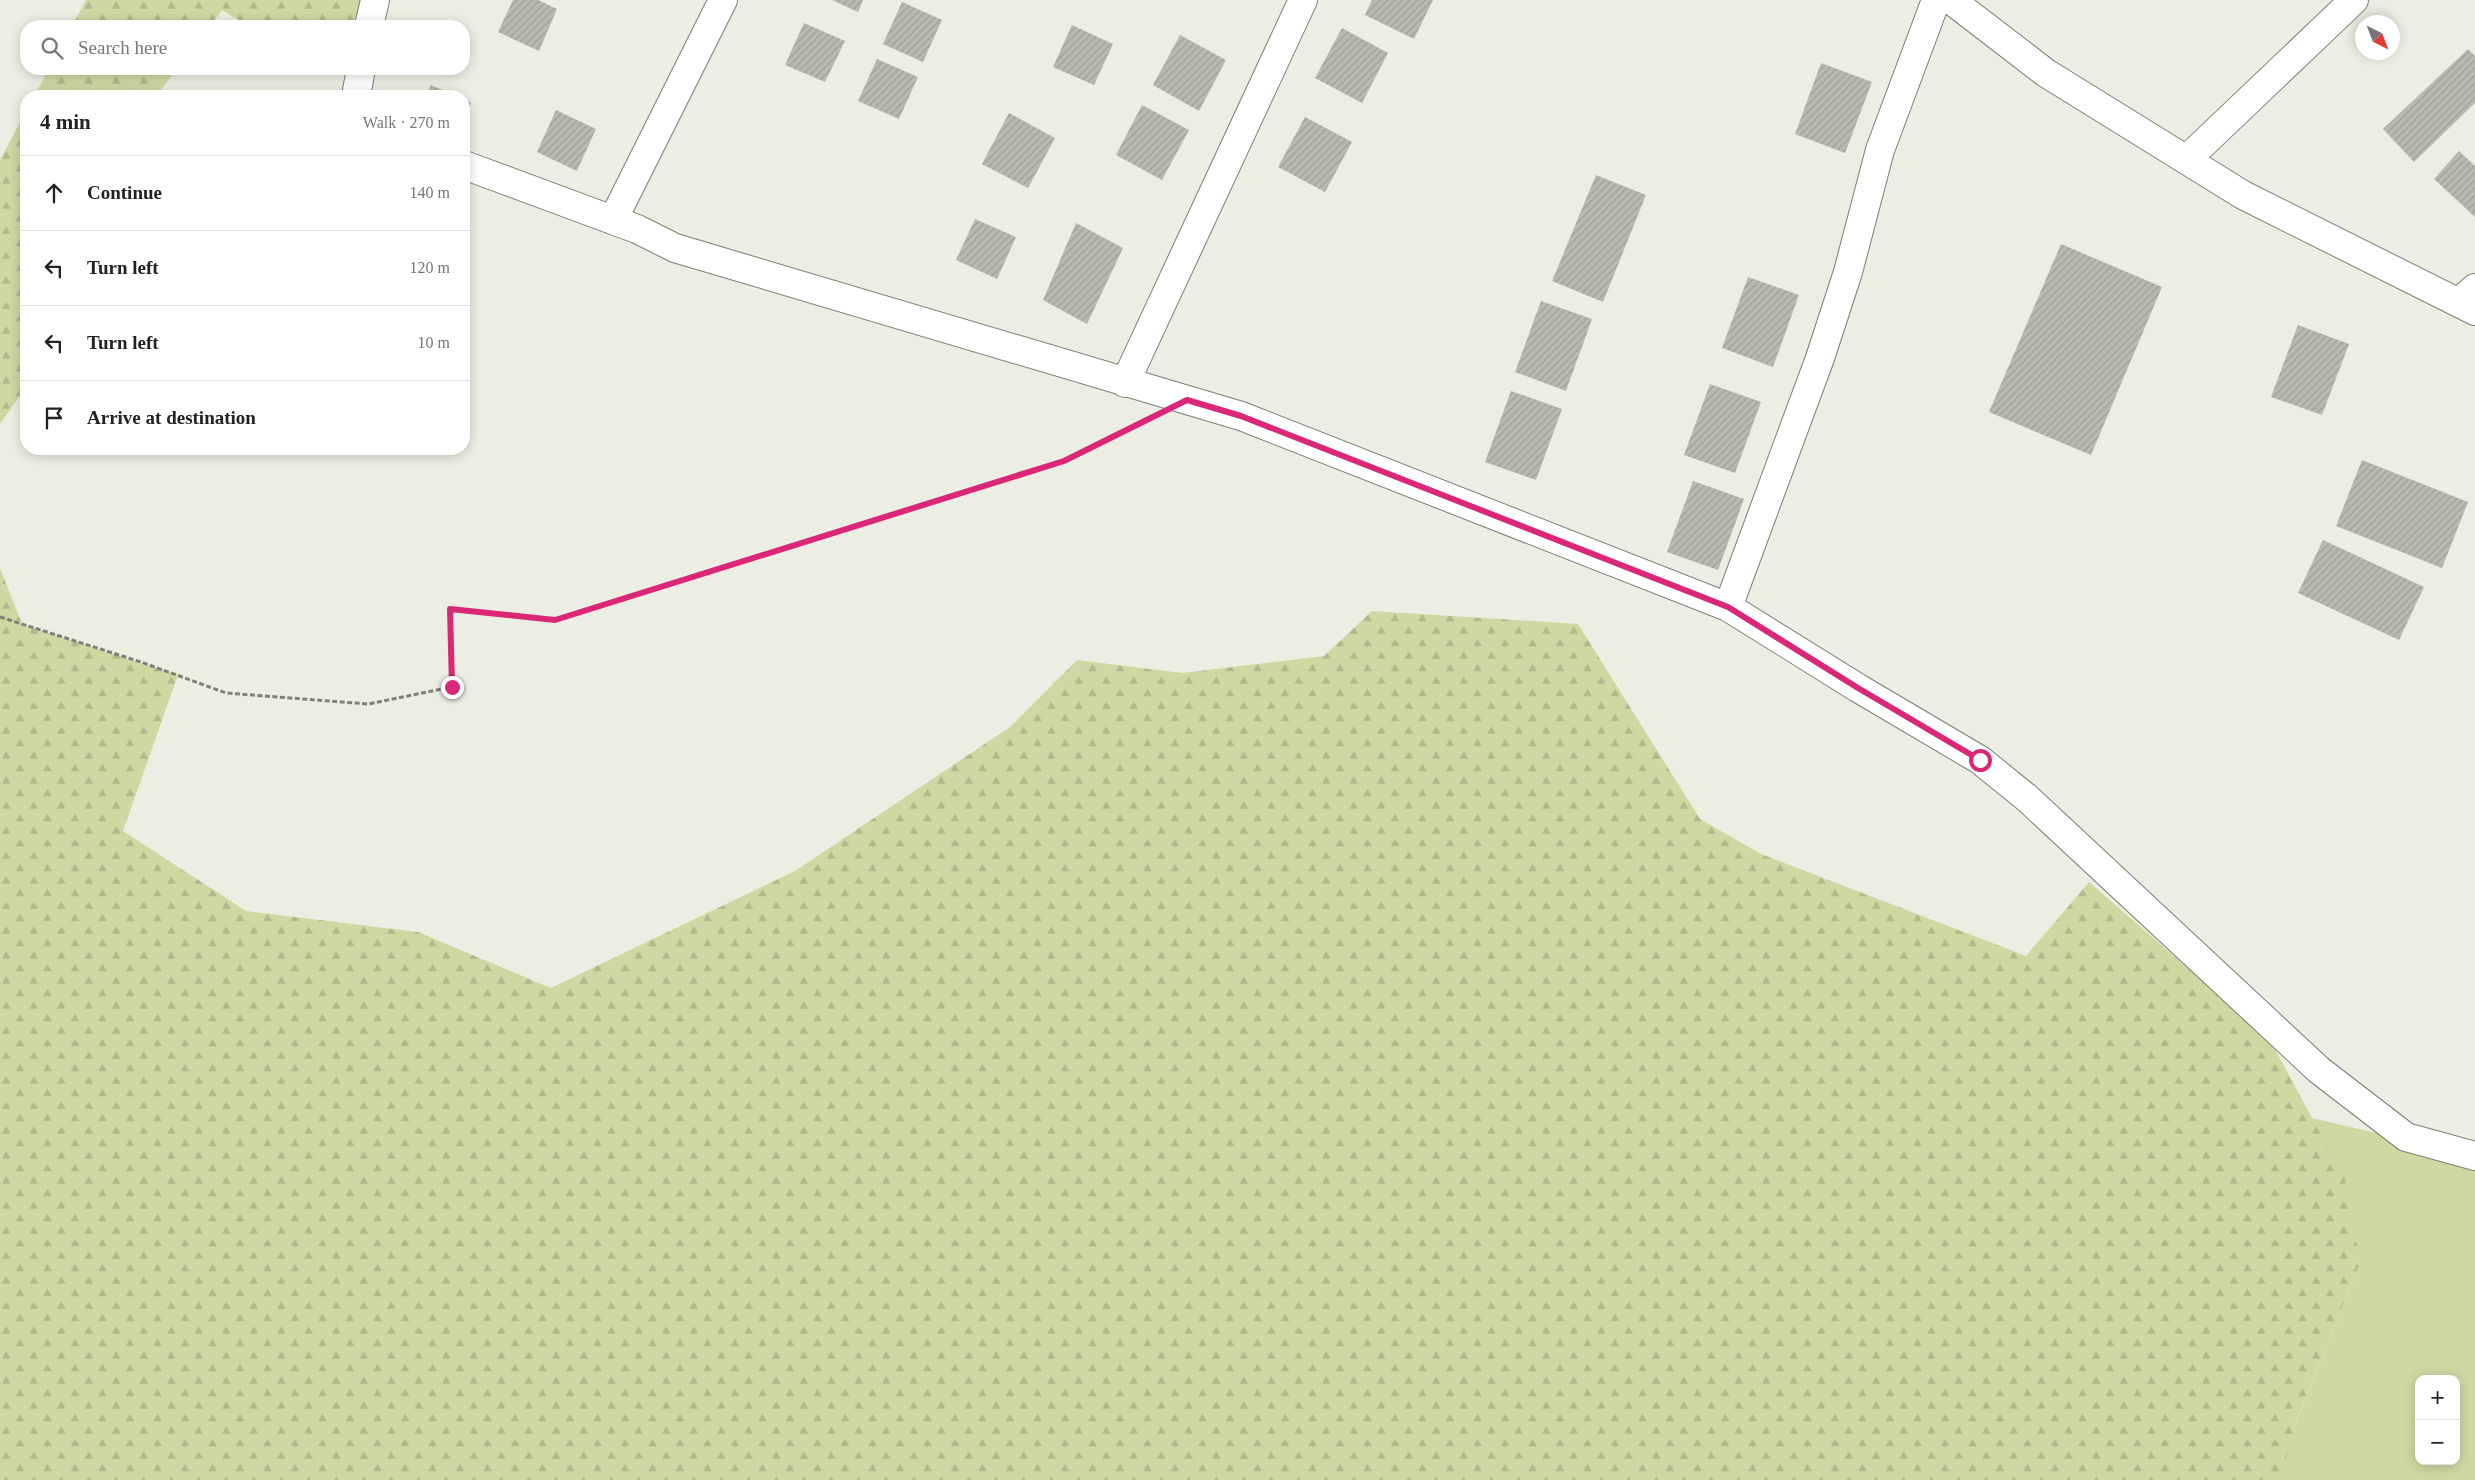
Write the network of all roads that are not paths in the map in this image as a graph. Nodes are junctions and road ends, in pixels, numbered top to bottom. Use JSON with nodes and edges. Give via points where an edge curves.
{"nodes":[{"id":1,"x":375,"y":0,"type":"edge"},
{"id":2,"x":723,"y":0,"type":"edge"},
{"id":3,"x":1303,"y":0,"type":"edge"},
{"id":4,"x":1936,"y":0,"type":"edge"},
{"id":5,"x":1951,"y":0,"type":"edge"},
{"id":6,"x":2354,"y":0,"type":"edge"},
{"id":7,"x":370,"y":20,"type":"edge"},
{"id":8,"x":360,"y":75,"type":"edge"},
{"id":9,"x":357,"y":90,"type":"edge"},
{"id":10,"x":2187,"y":159,"type":"junction"},
{"id":11,"x":470,"y":167,"type":"edge"},
{"id":12,"x":613,"y":220,"type":"junction"},
{"id":13,"x":2470,"y":300,"type":"edge"},
{"id":14,"x":1125,"y":383,"type":"junction"},
{"id":15,"x":1728,"y":607,"type":"junction"},
{"id":16,"x":2475,"y":1156,"type":"edge"}],
"edges":[{"from":1,"to":7,"type":"street"},
{"from":2,"to":12,"type":"street"},
{"from":3,"to":14,"type":"street"},
{"from":4,"to":15,"type":"street","via":[[1880,150],[1848,272],[1820,358]]},
{"from":5,"to":10,"type":"street","via":[[2046,72]]},
{"from":6,"to":10,"type":"street"},
{"from":8,"to":9,"type":"street"},
{"from":10,"to":13,"type":"street","via":[[2243,195]]},
{"from":11,"to":12,"type":"street"},
{"from":12,"to":14,"type":"street","via":[[675,248]]},
{"from":14,"to":15,"type":"street","via":[[1250,419]]},
{"from":15,"to":16,"type":"street","via":[[1980,760],[2027,798],[2319,1070],[2406,1137]]}]}
